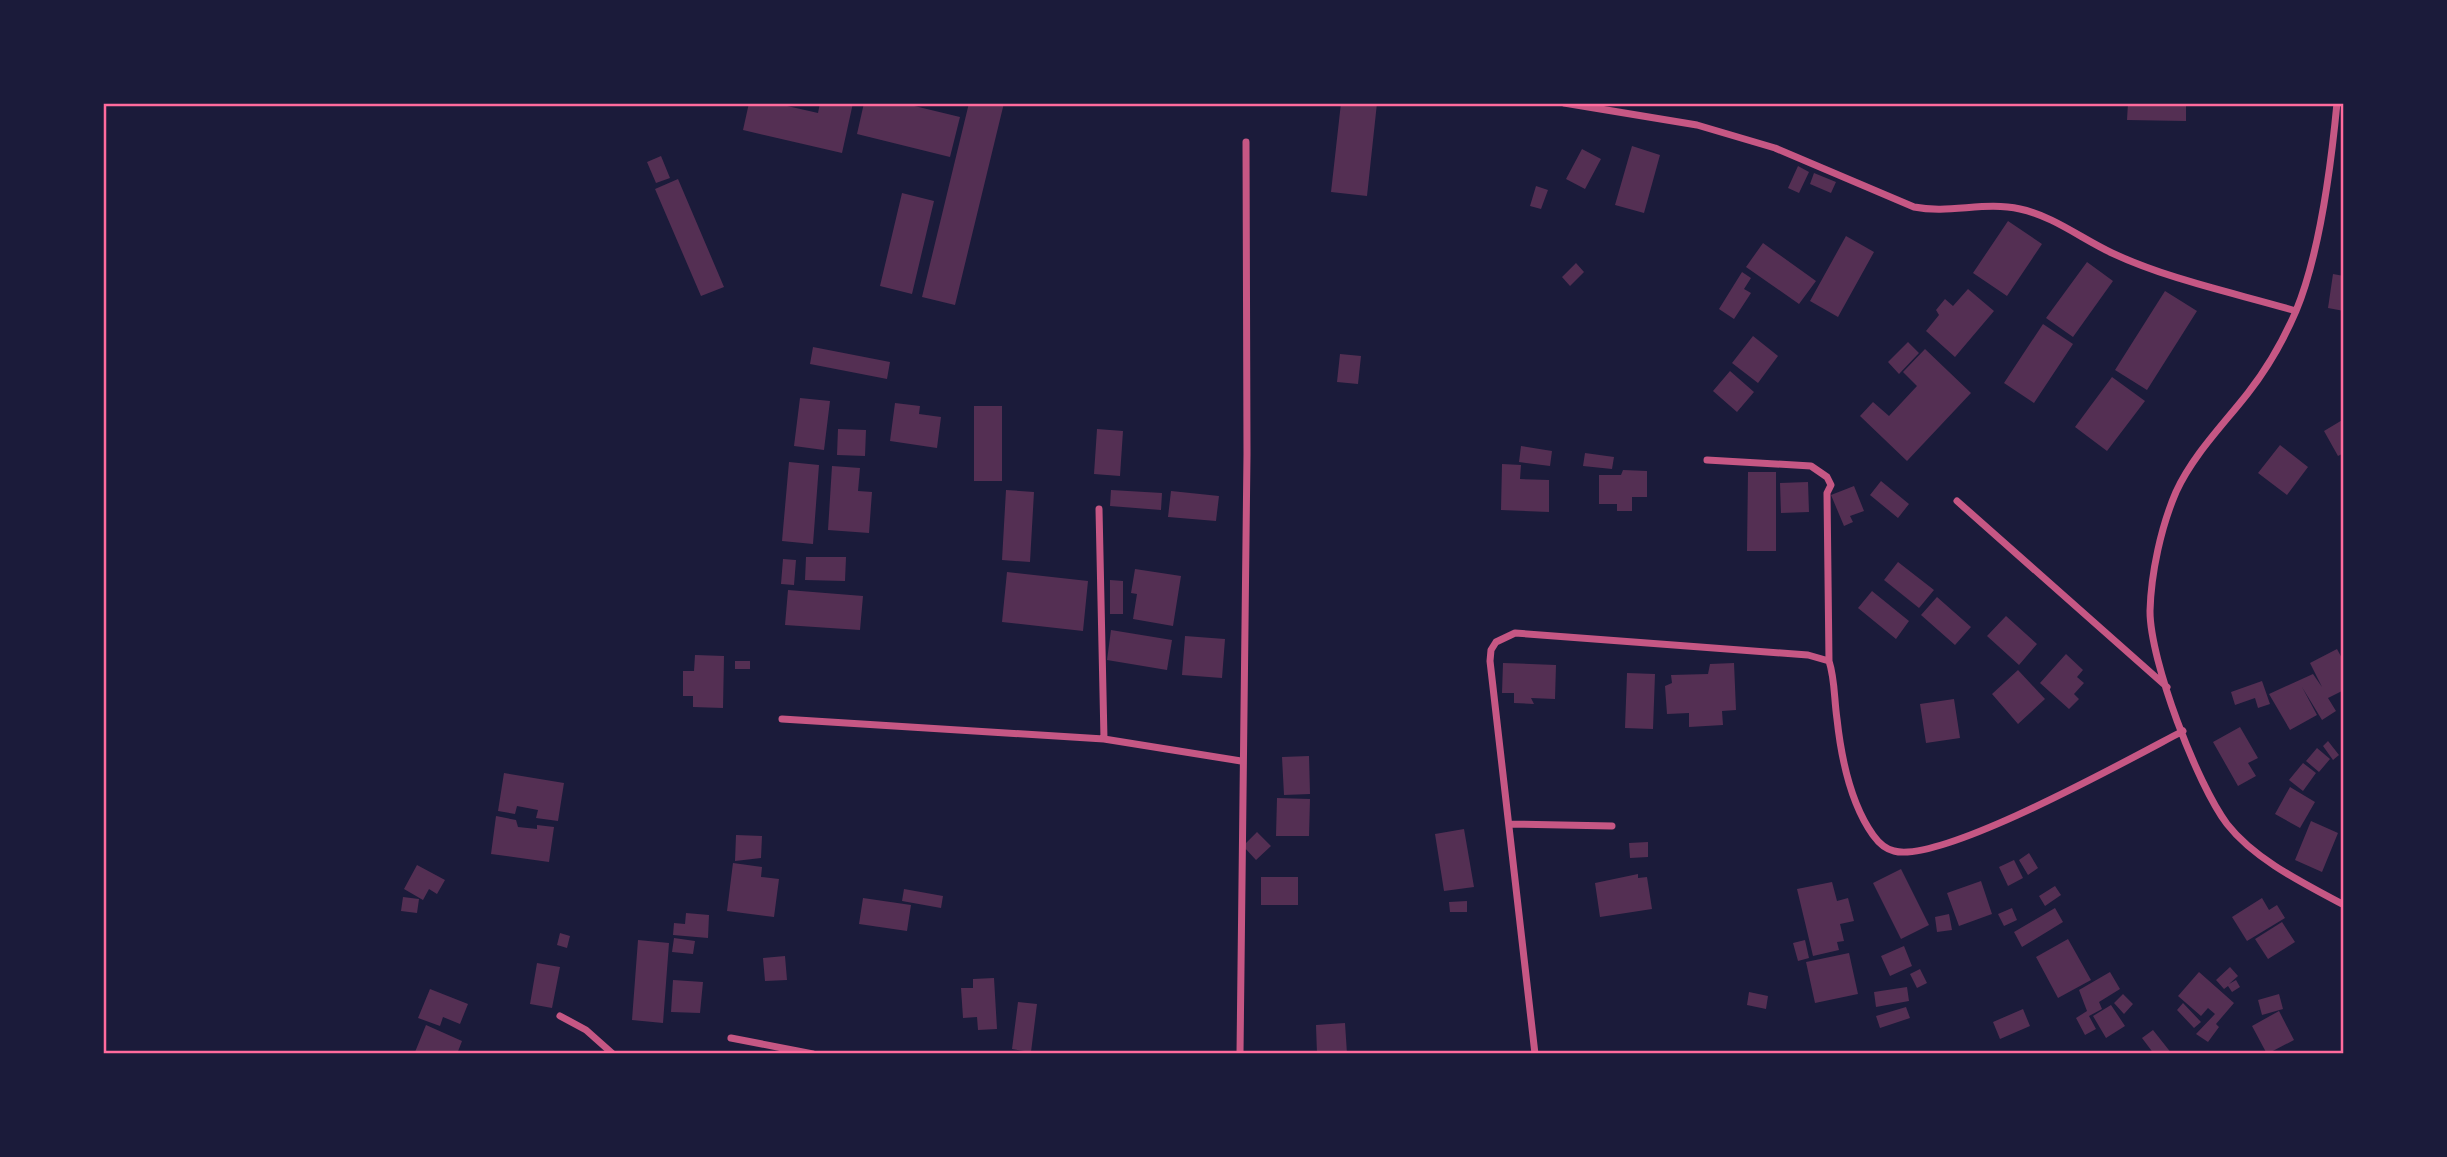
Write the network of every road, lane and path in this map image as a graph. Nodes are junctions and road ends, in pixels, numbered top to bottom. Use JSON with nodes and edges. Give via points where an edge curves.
{"nodes":[{"id":1,"x":1564,"y":103,"type":"edge"},
{"id":2,"x":2337,"y":103,"type":"edge"},
{"id":3,"x":1246,"y":142,"type":"dead end"},
{"id":4,"x":2296,"y":311,"type":"junction"},
{"id":5,"x":1707,"y":460,"type":"dead end"},
{"id":6,"x":1957,"y":501,"type":"dead end"},
{"id":7,"x":1099,"y":509,"type":"dead end"},
{"id":8,"x":1829,"y":661,"type":"junction"},
{"id":9,"x":2168,"y":687,"type":"junction"},
{"id":10,"x":782,"y":719,"type":"dead end"},
{"id":11,"x":2183,"y":731,"type":"junction"},
{"id":12,"x":1104,"y":739,"type":"junction"},
{"id":13,"x":1241,"y":761,"type":"junction"},
{"id":14,"x":1509,"y":824,"type":"junction"},
{"id":15,"x":1612,"y":826,"type":"dead end"},
{"id":16,"x":2344,"y":905,"type":"edge"},
{"id":17,"x":560,"y":1016,"type":"dead end"},
{"id":18,"x":731,"y":1038,"type":"dead end"},
{"id":19,"x":613,"y":1054,"type":"edge"},
{"id":20,"x":813,"y":1054,"type":"edge"},
{"id":21,"x":1240,"y":1054,"type":"edge"},
{"id":22,"x":1535,"y":1054,"type":"edge"}],
"edges":[{"from":1,"to":4,"type":"street","via":[[1697,125],[1764,144],[1914,207],[1934,211],[1993,205],[2022,209],[2171,275]]},
{"from":2,"to":4,"type":"street","via":[[2313,255]]},
{"from":3,"to":13,"type":"street","via":[[1247,454]]},
{"from":4,"to":9,"type":"street","via":[[2250,390],[2190,466],[2166,519],[2150,612]]},
{"from":5,"to":8,"type":"street","via":[[1811,466],[1827,477],[1831,485],[1827,493]]},
{"from":6,"to":9,"type":"street"},
{"from":7,"to":12,"type":"street"},
{"from":8,"to":11,"type":"street","via":[[1850,781],[1874,836],[1895,852],[1929,847],[2006,820]]},
{"from":8,"to":14,"type":"street","via":[[1808,655],[1505,635],[1490,650],[1490,662]]},
{"from":9,"to":11,"type":"street"},
{"from":10,"to":12,"type":"street"},
{"from":11,"to":16,"type":"street","via":[[2200,776],[2228,825],[2266,859]]},
{"from":12,"to":13,"type":"street"},
{"from":13,"to":21,"type":"street"},
{"from":14,"to":15,"type":"street"},
{"from":14,"to":22,"type":"street"},
{"from":17,"to":19,"type":"street"},
{"from":18,"to":20,"type":"street"}]}
